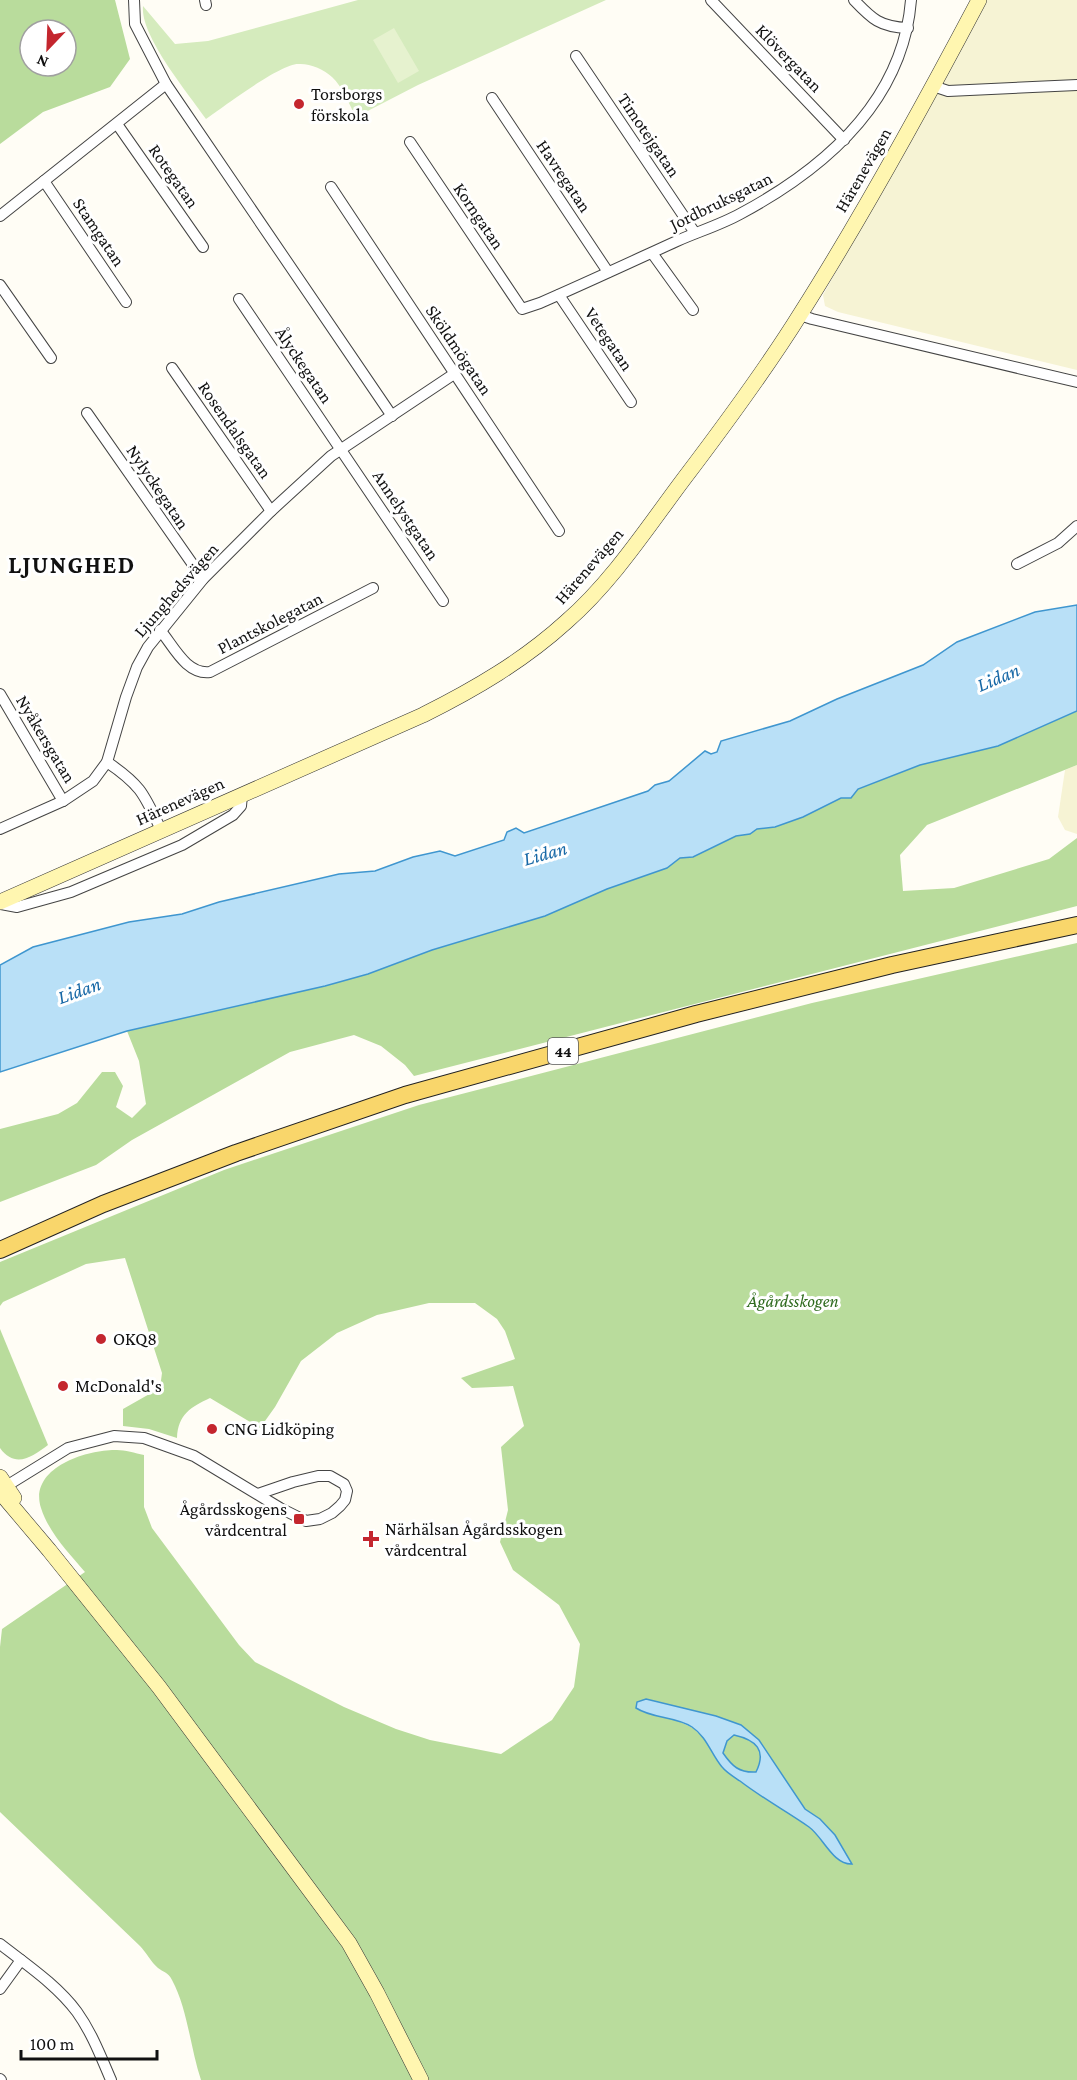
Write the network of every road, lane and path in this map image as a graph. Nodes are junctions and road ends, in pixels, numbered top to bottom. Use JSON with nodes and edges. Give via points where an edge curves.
{"nodes":[{"id":1,"x":135,"y":0,"type":"edge"},
{"id":2,"x":711,"y":0,"type":"edge"},
{"id":3,"x":854,"y":0,"type":"edge"},
{"id":4,"x":911,"y":0,"type":"edge"},
{"id":5,"x":979,"y":0,"type":"edge"},
{"id":6,"x":908,"y":28,"type":"junction"},
{"id":7,"x":576,"y":56,"type":"dead end"},
{"id":8,"x":166,"y":84,"type":"junction"},
{"id":9,"x":1077,"y":85,"type":"edge"},
{"id":10,"x":933,"y":86,"type":"junction"},
{"id":11,"x":492,"y":98,"type":"dead end"},
{"id":12,"x":117,"y":124,"type":"junction"},
{"id":13,"x":844,"y":140,"type":"junction"},
{"id":14,"x":410,"y":142,"type":"dead end"},
{"id":15,"x":44,"y":181,"type":"junction"},
{"id":16,"x":331,"y":187,"type":"dead end"},
{"id":17,"x":0,"y":216,"type":"edge"},
{"id":18,"x":695,"y":233,"type":"junction"},
{"id":19,"x":203,"y":248,"type":"dead end"},
{"id":20,"x":652,"y":253,"type":"junction"},
{"id":21,"x":608,"y":272,"type":"junction"},
{"id":22,"x":0,"y":285,"type":"edge"},
{"id":23,"x":559,"y":295,"type":"junction"},
{"id":24,"x":239,"y":299,"type":"dead end"},
{"id":25,"x":126,"y":302,"type":"dead end"},
{"id":26,"x":522,"y":309,"type":"joint"},
{"id":27,"x":693,"y":310,"type":"dead end"},
{"id":28,"x":800,"y":315,"type":"junction"},
{"id":29,"x":51,"y":358,"type":"dead end"},
{"id":30,"x":171,"y":368,"type":"dead end"},
{"id":31,"x":454,"y":374,"type":"junction"},
{"id":32,"x":1077,"y":382,"type":"edge"},
{"id":33,"x":631,"y":402,"type":"dead end"},
{"id":34,"x":87,"y":413,"type":"dead end"},
{"id":35,"x":392,"y":416,"type":"junction"},
{"id":36,"x":341,"y":449,"type":"junction"},
{"id":37,"x":271,"y":511,"type":"junction"},
{"id":38,"x":1077,"y":526,"type":"edge"},
{"id":39,"x":559,"y":531,"type":"dead end"},
{"id":40,"x":1017,"y":564,"type":"dead end"},
{"id":41,"x":202,"y":579,"type":"junction"},
{"id":42,"x":373,"y":588,"type":"dead end"},
{"id":43,"x":443,"y":601,"type":"dead end"},
{"id":44,"x":160,"y":630,"type":"junction"},
{"id":45,"x":0,"y":694,"type":"edge"},
{"id":46,"x":107,"y":762,"type":"junction"},
{"id":47,"x":242,"y":795,"type":"junction"},
{"id":48,"x":63,"y":801,"type":"junction"},
{"id":49,"x":0,"y":829,"type":"edge"},
{"id":50,"x":161,"y":830,"type":"junction"},
{"id":51,"x":0,"y":903,"type":"edge"},
{"id":52,"x":1077,"y":925,"type":"edge"},
{"id":53,"x":2,"y":1248,"type":"edge"},
{"id":54,"x":1,"y":1486,"type":"edge"},
{"id":55,"x":258,"y":1494,"type":"junction"},
{"id":56,"x":0,"y":1944,"type":"edge"},
{"id":57,"x":21,"y":1960,"type":"junction"},
{"id":58,"x":0,"y":1989,"type":"edge"},
{"id":59,"x":111,"y":2080,"type":"edge"},
{"id":60,"x":421,"y":2080,"type":"edge"}],
"edges":[{"from":1,"to":8,"type":"street","via":[[135,24]]},
{"from":2,"to":13,"type":"street","name":"Klövergatan"},
{"from":3,"to":6,"type":"street","via":[[879,23]]},
{"from":4,"to":6,"type":"street","name":"Jordbruksgatan"},
{"from":5,"to":10,"type":"street","name":"Härenevägen"},
{"from":6,"to":13,"type":"street","name":"Jordbruksgatan","via":[[888,80]]},
{"from":7,"to":18,"type":"street","name":"Timotejgatan"},
{"from":8,"to":12,"type":"street"},
{"from":8,"to":35,"type":"street"},
{"from":9,"to":10,"type":"street","via":[[948,91]]},
{"from":10,"to":28,"type":"street","name":"Härenevägen"},
{"from":11,"to":21,"type":"street","name":"Havregatan"},
{"from":12,"to":15,"type":"street"},
{"from":12,"to":19,"type":"street","name":"Rotegatan"},
{"from":13,"to":18,"type":"street","name":"Jordbruksgatan","via":[[781,191]]},
{"from":14,"to":26,"type":"street","name":"Korngatan"},
{"from":15,"to":17,"type":"street"},
{"from":15,"to":25,"type":"street","name":"Stamgatan"},
{"from":16,"to":31,"type":"street","name":"Sköldmögatan"},
{"from":18,"to":20,"type":"street","name":"Jordbruksgatan"},
{"from":20,"to":21,"type":"street","name":"Jordbruksgatan"},
{"from":20,"to":27,"type":"street"},
{"from":21,"to":23,"type":"street","name":"Jordbruksgatan"},
{"from":22,"to":29,"type":"street"},
{"from":23,"to":26,"type":"street","name":"Jordbruksgatan"},
{"from":23,"to":33,"type":"street","name":"Vetegatan"},
{"from":24,"to":36,"type":"street","name":"Ålyckegatan"},
{"from":28,"to":32,"type":"street"},
{"from":28,"to":47,"type":"street","name":"Härenevägen","via":[[644,532],[567,621],[525,656],[475,689]]},
{"from":30,"to":37,"type":"street","name":"Rosendalsgatan"},
{"from":31,"to":35,"type":"street","name":"Ljunghedsvägen"},
{"from":31,"to":39,"type":"street","name":"Sköldmögatan"},
{"from":34,"to":41,"type":"street","name":"Nylyckegatan"},
{"from":35,"to":36,"type":"street","name":"Ljunghedsvägen"},
{"from":36,"to":37,"type":"street","name":"Ljunghedsvägen"},
{"from":36,"to":43,"type":"street","name":"Annelystgatan"},
{"from":37,"to":41,"type":"street","name":"Ljunghedsvägen"},
{"from":38,"to":40,"type":"street","via":[[1058,543]]},
{"from":41,"to":44,"type":"street","name":"Ljunghedsvägen"},
{"from":42,"to":44,"type":"street","name":"Plantskolegatan","via":[[210,672],[190,668]]},
{"from":44,"to":46,"type":"street","name":"Ljunghedsvägen","via":[[133,676]]},
{"from":45,"to":48,"type":"street","name":"Nyåkersgatan"},
{"from":46,"to":48,"type":"street","name":"Ljunghedsvägen","via":[[93,781]]},
{"from":46,"to":50,"type":"street","via":[[138,787]]},
{"from":47,"to":50,"type":"street","name":"Härenevägen"},
{"from":47,"to":51,"type":"street","via":[[241,806],[233,815],[182,845],[71,892],[17,907]]},
{"from":48,"to":49,"type":"street","name":"Ljunghedsvägen"},
{"from":50,"to":51,"type":"street","name":"Härenevägen"},
{"from":52,"to":53,"type":"main road","number":"44","via":[[892,965],[696,1014],[405,1095],[236,1153]]},
{"from":54,"to":55,"type":"street","via":[[68,1448],[114,1436],[132,1436],[194,1456]]},
{"from":54,"to":60,"type":"street","via":[[159,1687],[349,1943]]},
{"from":55,"to":55,"type":"street","via":[[299,1519],[312,1522],[332,1513],[345,1500],[347,1491],[337,1478],[324,1476]]},
{"from":56,"to":57,"type":"street"},
{"from":57,"to":58,"type":"street"},
{"from":57,"to":59,"type":"street","via":[[79,2014]]}]}
